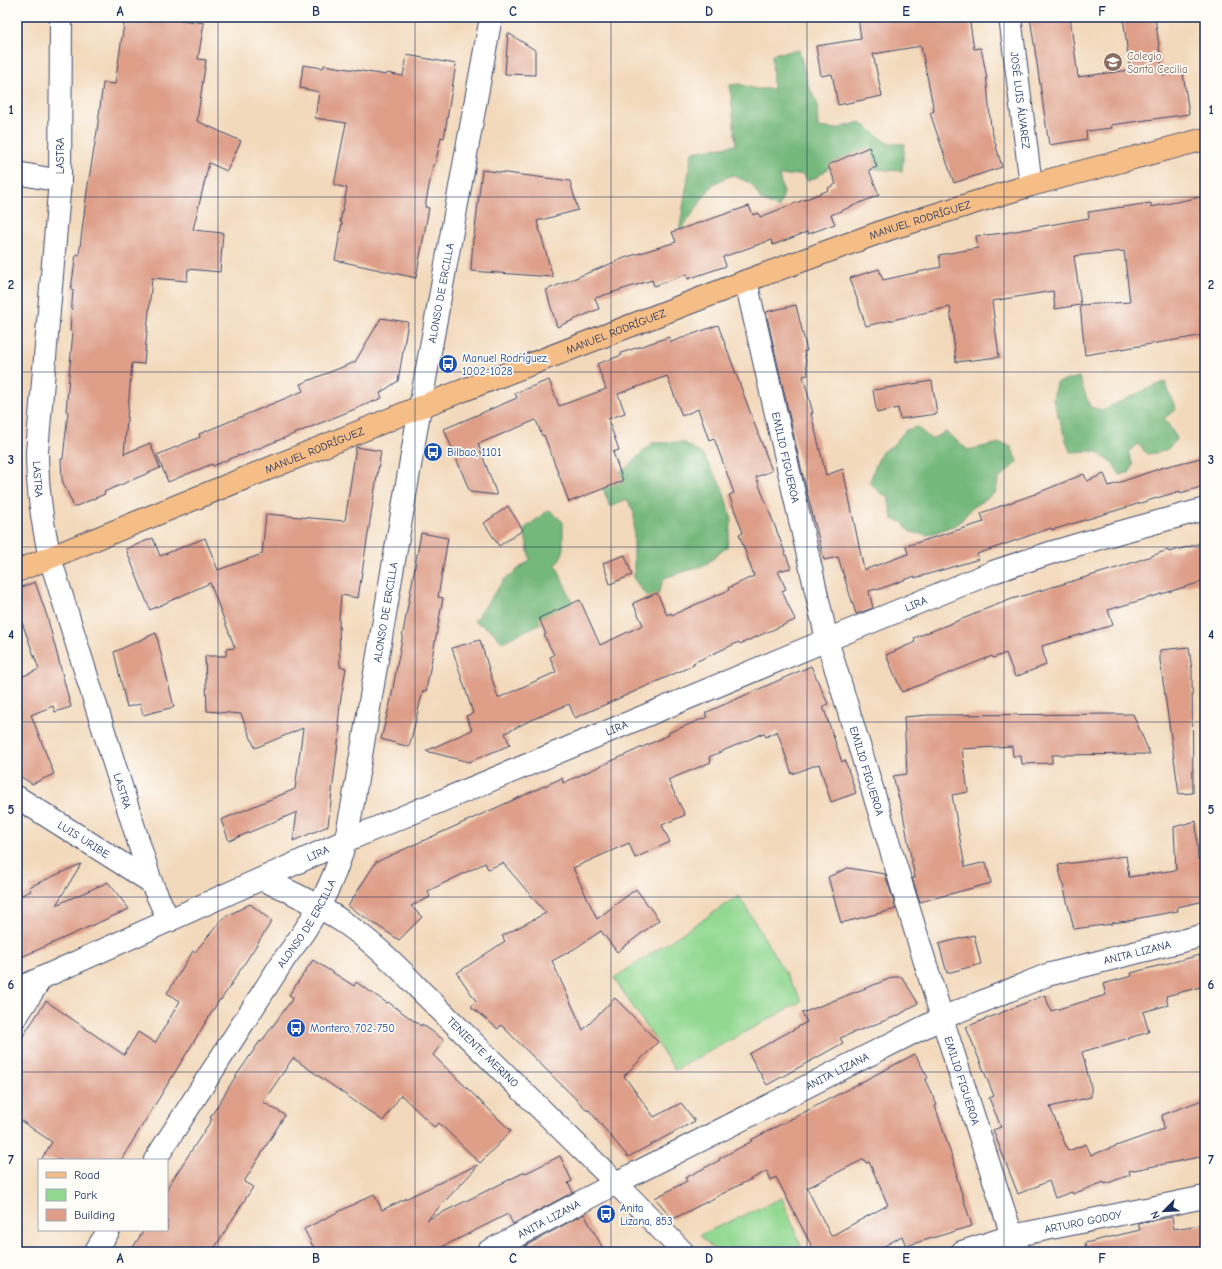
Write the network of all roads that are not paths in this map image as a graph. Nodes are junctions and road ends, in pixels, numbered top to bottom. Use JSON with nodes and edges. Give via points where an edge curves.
{"nodes":[{"id":1,"x":61,"y":17,"type":"edge"},
{"id":2,"x":491,"y":17,"type":"edge"},
{"id":3,"x":1010,"y":17,"type":"edge"},
{"id":4,"x":1205,"y":139,"type":"edge"},
{"id":5,"x":17,"y":174,"type":"edge"},
{"id":6,"x":60,"y":181,"type":"junction"},
{"id":7,"x":1030,"y":185,"type":"junction"},
{"id":8,"x":746,"y":281,"type":"junction"},
{"id":9,"x":420,"y":407,"type":"junction"},
{"id":10,"x":1205,"y":509,"type":"edge"},
{"id":11,"x":50,"y":558,"type":"junction"},
{"id":12,"x":17,"y":571,"type":"edge"},
{"id":13,"x":827,"y":640,"type":"junction"},
{"id":14,"x":17,"y":797,"type":"edge"},
{"id":15,"x":345,"y":841,"type":"junction"},
{"id":16,"x":261,"y":879,"type":"junction"},
{"id":17,"x":151,"y":882,"type":"junction"},
{"id":18,"x":320,"y":906,"type":"junction"},
{"id":19,"x":169,"y":921,"type":"junction"},
{"id":20,"x":1205,"y":935,"type":"edge"},
{"id":21,"x":40,"y":980,"type":"junction"},
{"id":22,"x":17,"y":989,"type":"edge"},
{"id":23,"x":17,"y":1016,"type":"edge"},
{"id":24,"x":942,"y":1018,"type":"junction"},
{"id":25,"x":156,"y":1159,"type":"edge"},
{"id":26,"x":616,"y":1183,"type":"junction"},
{"id":27,"x":1205,"y":1197,"type":"edge"},
{"id":28,"x":108,"y":1231,"type":"edge"},
{"id":29,"x":1016,"y":1244,"type":"edge"},
{"id":30,"x":95,"y":1252,"type":"edge"},
{"id":31,"x":487,"y":1252,"type":"edge"},
{"id":32,"x":683,"y":1252,"type":"edge"},
{"id":33,"x":962,"y":1252,"type":"edge"}],
"edges":[{"from":1,"to":6,"type":"street","name":"LASTRA"},
{"from":2,"to":9,"type":"street","name":"ALONSO DE ERCILLA"},
{"from":3,"to":7,"type":"street","name":"JOSÉ LUIS ÁLVAREZ"},
{"from":4,"to":7,"type":"main road","name":"MANUEL RODRÍGUEZ"},
{"from":5,"to":6,"type":"street"},
{"from":6,"to":11,"type":"street","name":"LASTRA","via":[[37,452],[40,505]]},
{"from":7,"to":8,"type":"main road","name":"MANUEL RODRÍGUEZ","via":[[888,229]]},
{"from":8,"to":9,"type":"main road","name":"MANUEL RODRÍGUEZ"},
{"from":8,"to":13,"type":"street","name":"EMILIO FIGUEROA"},
{"from":9,"to":11,"type":"main road","name":"MANUEL RODRÍGUEZ"},
{"from":9,"to":15,"type":"street","name":"ALONSO DE ERCILLA"},
{"from":10,"to":13,"type":"street","name":"LIRA","via":[[1117,533],[986,575]]},
{"from":11,"to":12,"type":"main road","name":"MANUEL RODRÍGUEZ"},
{"from":11,"to":17,"type":"street","name":"LASTRA"},
{"from":13,"to":15,"type":"street","name":"LIRA"},
{"from":13,"to":24,"type":"street","name":"EMILIO FIGUEROA"},
{"from":14,"to":17,"type":"street","name":"LUIS URIBE"},
{"from":15,"to":16,"type":"street","name":"LIRA"},
{"from":15,"to":18,"type":"street","name":"ALONSO DE ERCILLA"},
{"from":16,"to":18,"type":"street","name":"TENIENTE MERINO"},
{"from":16,"to":19,"type":"street","name":"LIRA"},
{"from":17,"to":19,"type":"street","name":"LASTRA"},
{"from":18,"to":25,"type":"street","name":"ALONSO DE ERCILLA"},
{"from":18,"to":26,"type":"street","name":"TENIENTE MERINO","via":[[348,924],[398,966]]},
{"from":19,"to":21,"type":"street","name":"LIRA"},
{"from":20,"to":24,"type":"street","name":"ANITA LIZANA","via":[[1047,975]]},
{"from":21,"to":22,"type":"street","name":"LIRA"},
{"from":21,"to":23,"type":"street"},
{"from":24,"to":26,"type":"street","name":"ANITA LIZANA"},
{"from":24,"to":29,"type":"street","name":"EMILIO FIGUEROA"},
{"from":26,"to":31,"type":"street","name":"ANITA LIZANA"},
{"from":26,"to":32,"type":"street","name":"TENIENTE MERINO"},
{"from":27,"to":29,"type":"street","name":"ARTURO GODOY"},
{"from":28,"to":30,"type":"street"},
{"from":29,"to":33,"type":"street","name":"ARTURO GODOY"}]}
